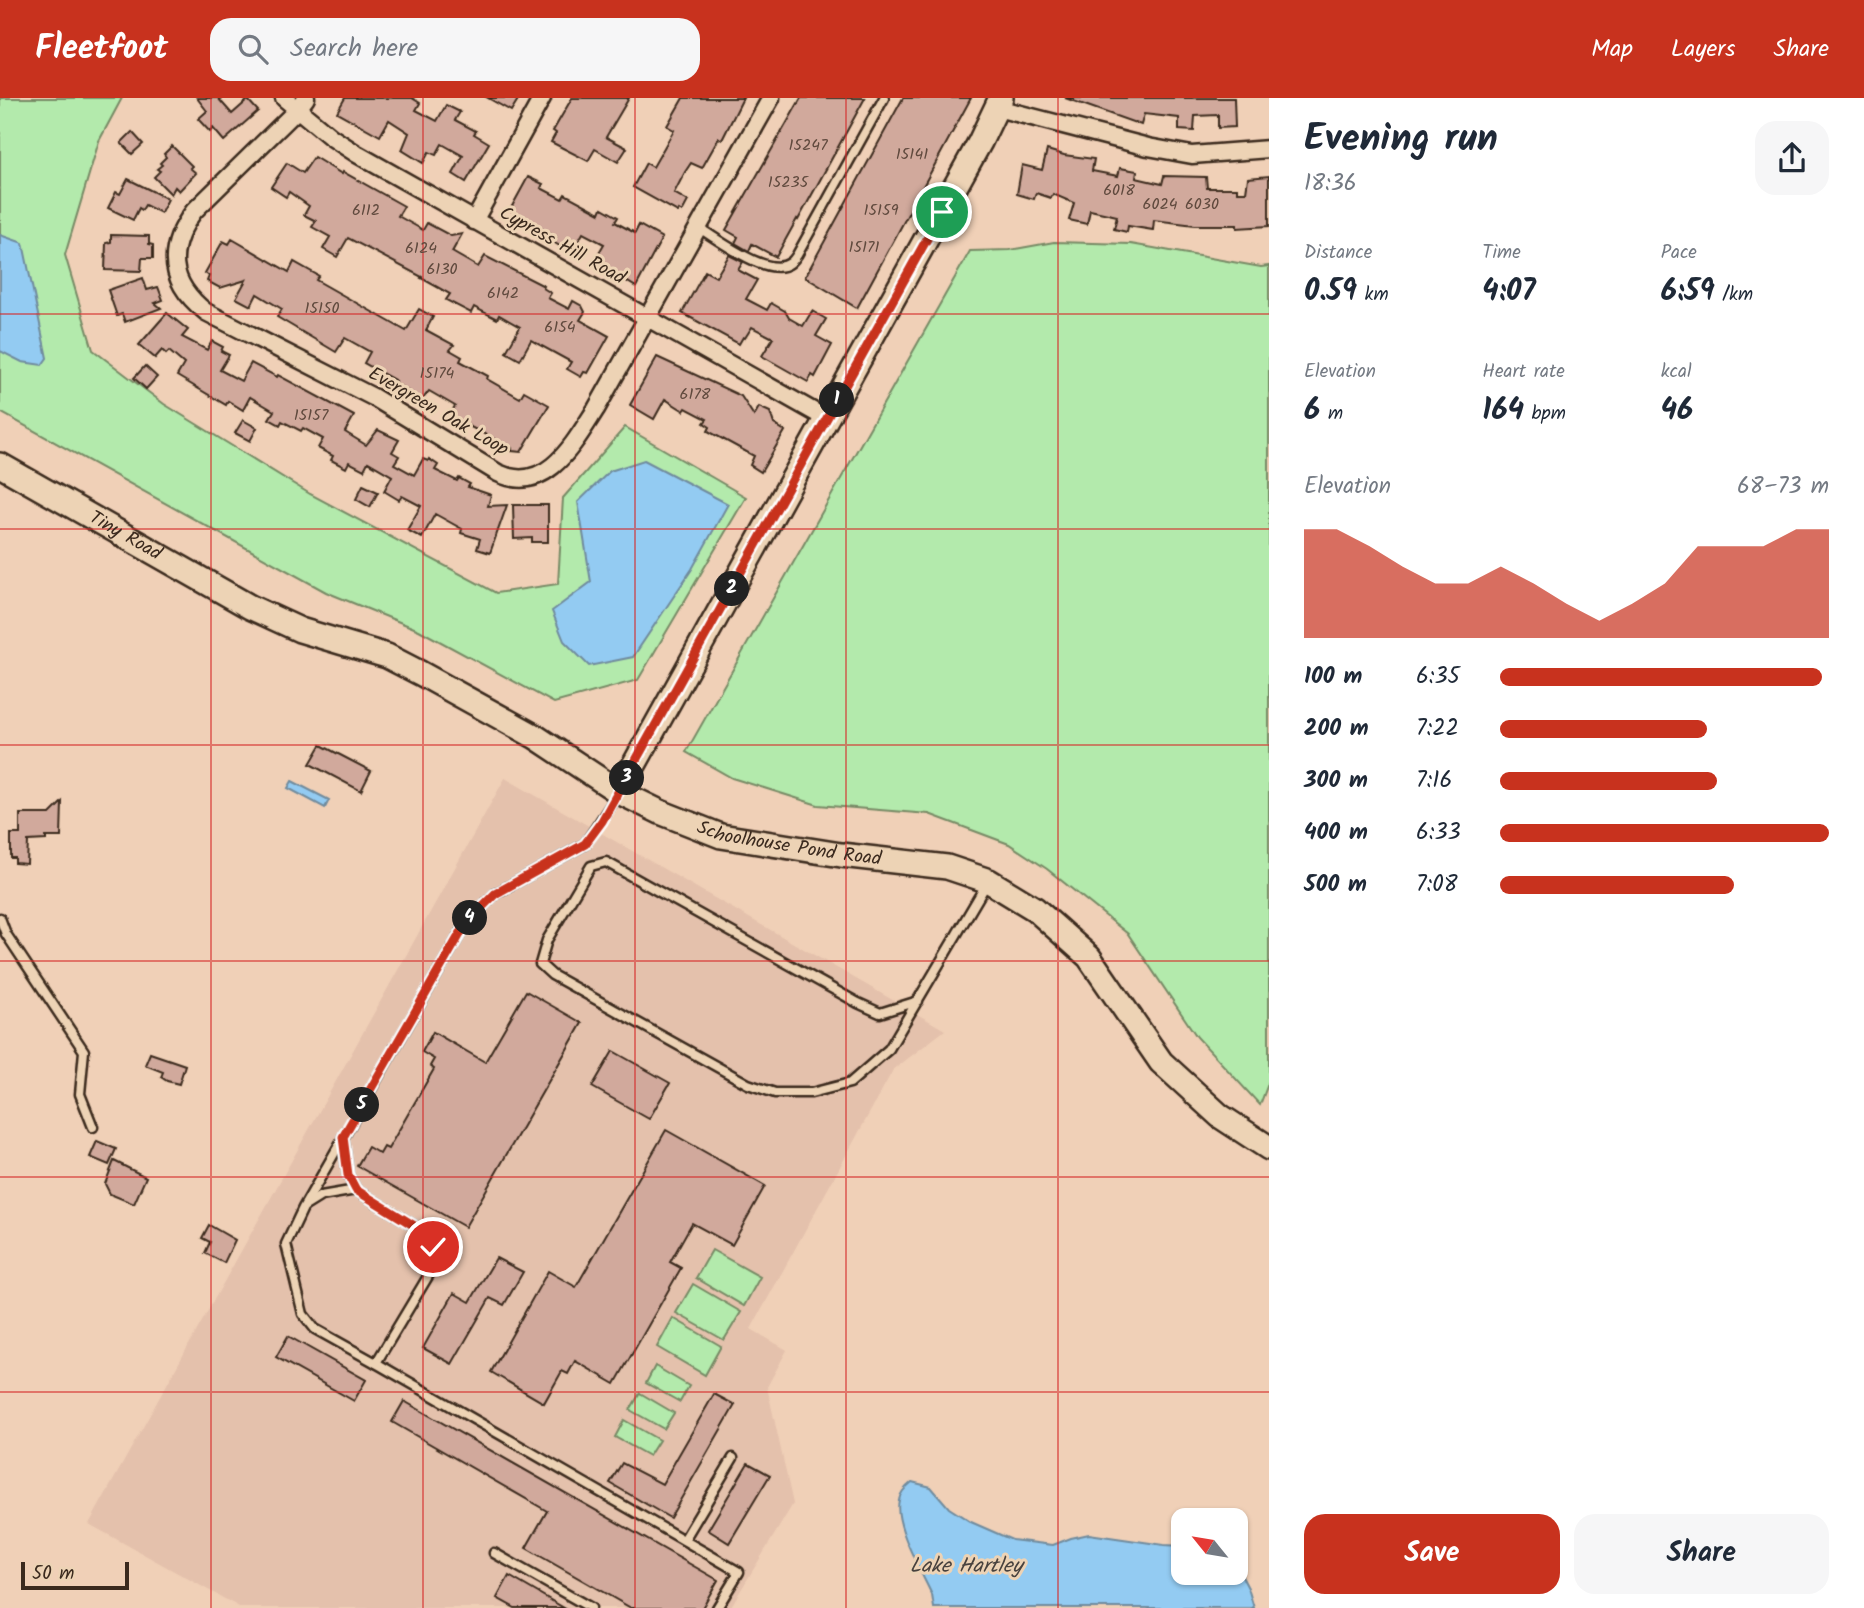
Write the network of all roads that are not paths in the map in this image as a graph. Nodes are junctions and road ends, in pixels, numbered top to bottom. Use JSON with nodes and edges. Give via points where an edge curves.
{"nodes":[{"id":1,"x":284,"y":98,"type":"edge"},
{"id":2,"x":542,"y":98,"type":"edge"},
{"id":3,"x":771,"y":98,"type":"edge"},
{"id":4,"x":884,"y":98,"type":"edge"},
{"id":5,"x":999,"y":103,"type":"edge"},
{"id":6,"x":302,"y":104,"type":"edge"},
{"id":7,"x":1269,"y":149,"type":"edge"},
{"id":8,"x":474,"y":221,"type":"junction"},
{"id":9,"x":699,"y":228,"type":"junction"},
{"id":10,"x":648,"y":318,"type":"junction"},
{"id":11,"x":827,"y":419,"type":"junction"},
{"id":12,"x":0,"y":465,"type":"edge"},
{"id":13,"x":250,"y":607,"type":"joint"},
{"id":14,"x":619,"y":792,"type":"junction"},
{"id":15,"x":989,"y":881,"type":"junction"},
{"id":16,"x":0,"y":918,"type":"edge"},
{"id":17,"x":918,"y":1001,"type":"junction"},
{"id":18,"x":93,"y":1127,"type":"dead end"},
{"id":19,"x":343,"y":1137,"type":"junction"},
{"id":20,"x":1269,"y":1148,"type":"edge"},
{"id":21,"x":356,"y":1190,"type":"junction"},
{"id":22,"x":303,"y":1208,"type":"junction"},
{"id":23,"x":376,"y":1363,"type":"junction"},
{"id":24,"x":733,"y":1458,"type":"dead end"},
{"id":25,"x":684,"y":1540,"type":"junction"},
{"id":26,"x":494,"y":1553,"type":"dead end"},
{"id":27,"x":592,"y":1608,"type":"edge"},
{"id":28,"x":717,"y":1608,"type":"edge"}],
"edges":[{"from":1,"to":6,"type":"street","name":"Cypress Hill Road"},
{"from":2,"to":8,"type":"street"},
{"from":3,"to":9,"type":"street","name":"Evergreen Oak Loop"},
{"from":4,"to":9,"type":"lane","via":[[789,264],[776,268],[762,265]]},
{"from":5,"to":7,"type":"street","via":[[1147,147],[1192,155]]},
{"from":5,"to":11,"type":"street"},
{"from":6,"to":8,"type":"street","name":"Cypress Hill Road","via":[[331,137]]},
{"from":6,"to":10,"type":"street","name":"Evergreen Oak Loop","via":[[194,211],[177,238],[174,255],[182,287],[206,312],[373,397],[498,473],[526,479],[550,468],[578,436]]},
{"from":8,"to":10,"type":"street","name":"Cypress Hill Road"},
{"from":9,"to":10,"type":"street","name":"Evergreen Oak Loop"},
{"from":10,"to":11,"type":"street","name":"Cypress Hill Road"},
{"from":11,"to":14,"type":"street"},
{"from":12,"to":13,"type":"street","name":"Tiny Road"},
{"from":13,"to":14,"type":"street","name":"Schoolhouse Pond Road","via":[[300,631],[387,656],[536,737]]},
{"from":14,"to":15,"type":"street","name":"Schoolhouse Pond Road","via":[[720,836],[947,867]]},
{"from":14,"to":19,"type":"lane","via":[[585,844],[495,894],[467,922]]},
{"from":15,"to":17,"type":"lane"},
{"from":15,"to":20,"type":"street","name":"Schoolhouse Pond Road","via":[[1035,909],[1089,957],[1161,1062],[1220,1116]]},
{"from":16,"to":18,"type":"lane","via":[[84,1051],[80,1094]]},
{"from":17,"to":17,"type":"lane","via":[[880,1013],[606,862],[591,866],[547,940],[540,964],[736,1078],[775,1093],[811,1093],[850,1083],[889,1049]]},
{"from":19,"to":21,"type":"lane","via":[[348,1175]]},
{"from":19,"to":22,"type":"lane"},
{"from":21,"to":22,"type":"lane","via":[[321,1196]]},
{"from":21,"to":23,"type":"lane","via":[[413,1225],[433,1247],[430,1273]]},
{"from":22,"to":23,"type":"lane","via":[[286,1244],[303,1314],[314,1329]]},
{"from":23,"to":25,"type":"lane"},
{"from":24,"to":25,"type":"lane"},
{"from":25,"to":28,"type":"lane","via":[[739,1572]]},
{"from":26,"to":27,"type":"lane"}]}
